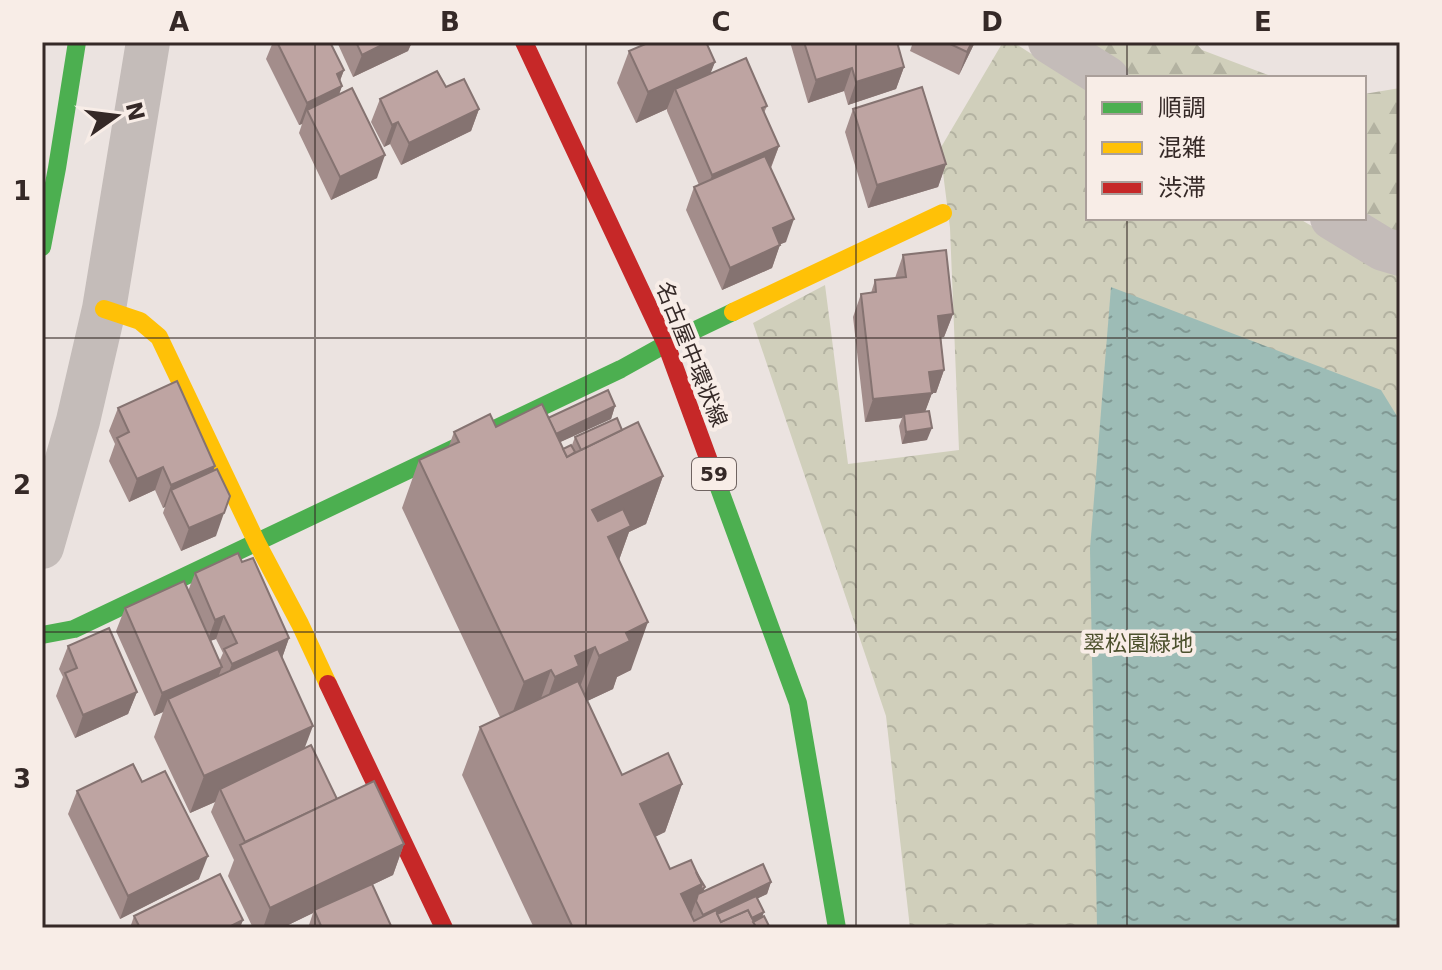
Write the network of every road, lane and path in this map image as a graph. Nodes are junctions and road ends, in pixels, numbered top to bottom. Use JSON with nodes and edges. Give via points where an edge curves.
{"nodes":[{"id":1,"x":77,"y":42,"type":"edge"},
{"id":2,"x":148,"y":42,"type":"edge"},
{"id":3,"x":524,"y":42,"type":"edge"},
{"id":4,"x":1050,"y":42,"type":"edge"},
{"id":5,"x":1104,"y":76,"type":"edge"},
{"id":6,"x":943,"y":213,"type":"dead end"},
{"id":7,"x":1335,"y":220,"type":"edge"},
{"id":8,"x":42,"y":247,"type":"edge"},
{"id":9,"x":1400,"y":254,"type":"edge"},
{"id":10,"x":104,"y":309,"type":"junction"},
{"id":11,"x":666,"y":344,"type":"junction"},
{"id":12,"x":257,"y":543,"type":"junction"},
{"id":13,"x":42,"y":547,"type":"edge"},
{"id":14,"x":42,"y":635,"type":"edge"},
{"id":15,"x":444,"y":928,"type":"edge"},
{"id":16,"x":837,"y":928,"type":"edge"}],
"edges":[{"from":1,"to":8,"type":"main road"},
{"from":2,"to":10,"type":"street"},
{"from":3,"to":11,"type":"main road","name":"名古屋中環状線","number":"59"},
{"from":4,"to":5,"type":"street"},
{"from":6,"to":11,"type":"main road"},
{"from":7,"to":9,"type":"street"},
{"from":10,"to":12,"type":"main road","via":[[140,321],[159,337]]},
{"from":10,"to":13,"type":"street"},
{"from":11,"to":12,"type":"main road"},
{"from":11,"to":16,"type":"main road","name":"名古屋中環状線","number":"59","via":[[798,703]]},
{"from":12,"to":14,"type":"main road","via":[[74,629]]},
{"from":12,"to":15,"type":"main road"}]}
